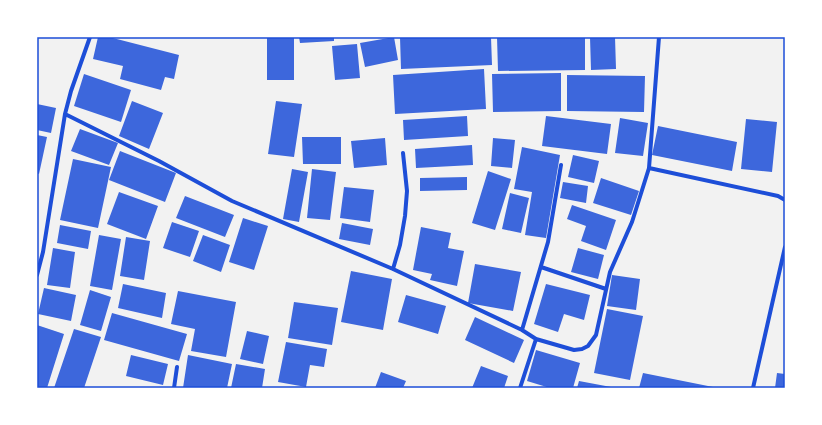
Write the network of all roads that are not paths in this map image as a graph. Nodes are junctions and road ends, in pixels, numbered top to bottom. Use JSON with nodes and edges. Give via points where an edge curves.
{"nodes":[{"id":1,"x":90,"y":37,"type":"edge"},
{"id":2,"x":659,"y":37,"type":"edge"},
{"id":3,"x":65,"y":114,"type":"junction"},
{"id":4,"x":403,"y":153,"type":"dead end"},
{"id":5,"x":561,"y":165,"type":"dead end"},
{"id":6,"x":649,"y":168,"type":"junction"},
{"id":7,"x":785,"y":200,"type":"edge"},
{"id":8,"x":785,"y":246,"type":"edge"},
{"id":9,"x":540,"y":267,"type":"junction"},
{"id":10,"x":393,"y":269,"type":"junction"},
{"id":11,"x":37,"y":275,"type":"edge"},
{"id":12,"x":606,"y":288,"type":"junction"},
{"id":13,"x":522,"y":330,"type":"junction"},
{"id":14,"x":536,"y":339,"type":"junction"},
{"id":15,"x":177,"y":367,"type":"dead end"},
{"id":16,"x":174,"y":388,"type":"edge"},
{"id":17,"x":520,"y":388,"type":"edge"},
{"id":18,"x":753,"y":388,"type":"edge"}],
"edges":[{"from":1,"to":3,"type":"street"},
{"from":2,"to":6,"type":"street"},
{"from":3,"to":10,"type":"street","via":[[232,201]]},
{"from":3,"to":11,"type":"street"},
{"from":4,"to":10,"type":"street","via":[[406,204],[400,245]]},
{"from":5,"to":9,"type":"street","via":[[548,242]]},
{"from":6,"to":7,"type":"street","via":[[778,196]]},
{"from":6,"to":12,"type":"street","via":[[632,222],[610,272]]},
{"from":8,"to":18,"type":"street"},
{"from":9,"to":12,"type":"street"},
{"from":9,"to":13,"type":"street"},
{"from":10,"to":13,"type":"street"},
{"from":12,"to":14,"type":"street","via":[[596,334],[588,346],[574,350]]},
{"from":13,"to":14,"type":"street"},
{"from":14,"to":17,"type":"street"},
{"from":15,"to":16,"type":"street"}]}
